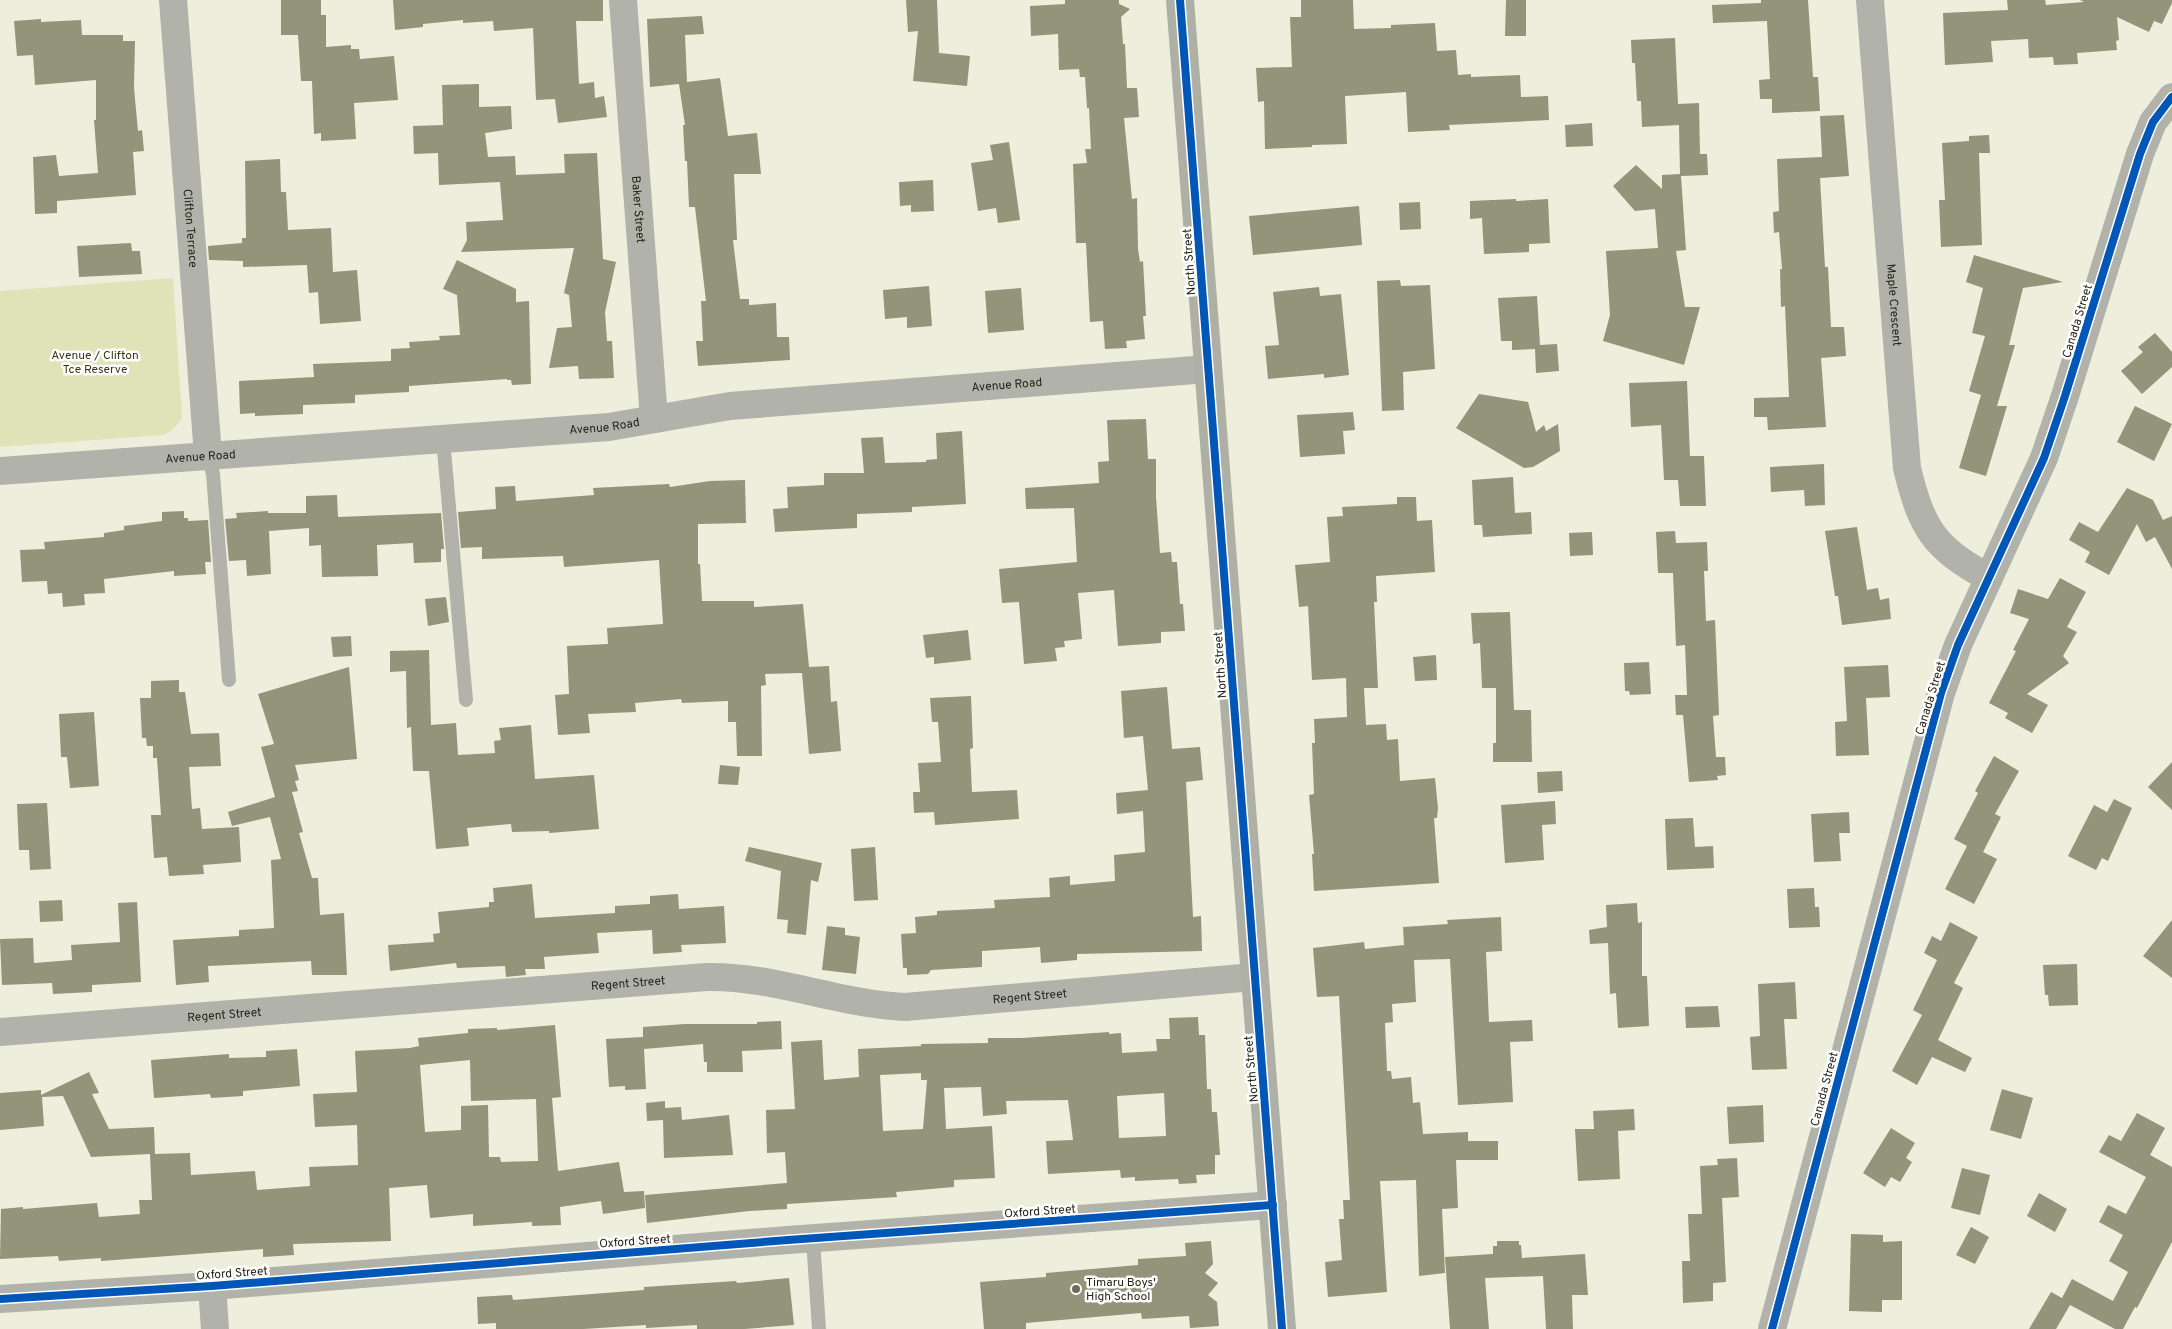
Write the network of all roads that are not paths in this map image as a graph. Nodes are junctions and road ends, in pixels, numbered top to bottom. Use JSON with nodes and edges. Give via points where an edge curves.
{"nodes":[{"id":1,"x":173,"y":0,"type":"edge"},
{"id":2,"x":623,"y":0,"type":"edge"},
{"id":3,"x":1180,"y":0,"type":"edge"},
{"id":4,"x":1870,"y":0,"type":"edge"},
{"id":5,"x":2172,"y":97,"type":"edge"},
{"id":6,"x":1208,"y":369,"type":"junction"},
{"id":7,"x":654,"y":419,"type":"junction"},
{"id":8,"x":443,"y":438,"type":"junction"},
{"id":9,"x":208,"y":455,"type":"junction"},
{"id":10,"x":0,"y":472,"type":"edge"},
{"id":11,"x":1989,"y":578,"type":"junction"},
{"id":12,"x":229,"y":680,"type":"dead end"},
{"id":13,"x":466,"y":700,"type":"dead end"},
{"id":14,"x":1254,"y":977,"type":"junction"},
{"id":15,"x":0,"y":1032,"type":"edge"},
{"id":16,"x":1273,"y":1205,"type":"junction"},
{"id":17,"x":813,"y":1239,"type":"junction"},
{"id":18,"x":212,"y":1286,"type":"junction"},
{"id":19,"x":0,"y":1299,"type":"edge"},
{"id":20,"x":215,"y":1329,"type":"edge"},
{"id":21,"x":819,"y":1329,"type":"edge"},
{"id":22,"x":1282,"y":1329,"type":"edge"},
{"id":23,"x":1772,"y":1329,"type":"edge"}],
"edges":[{"from":1,"to":9,"type":"street","name":"Clifton Terrace"},
{"from":2,"to":7,"type":"street","name":"Baker Street"},
{"from":3,"to":6,"type":"street","name":"North Street"},
{"from":4,"to":11,"type":"street","name":"Maple Crescent","via":[[1907,468],[1916,504],[1942,548],[1959,562]]},
{"from":5,"to":11,"type":"street","name":"Canada Street","via":[[2146,136],[2054,430]]},
{"from":6,"to":7,"type":"street","name":"Avenue Road","via":[[730,406]]},
{"from":6,"to":14,"type":"street","name":"North Street"},
{"from":7,"to":8,"type":"street","name":"Avenue Road","via":[[609,427]]},
{"from":8,"to":9,"type":"street","name":"Avenue Road"},
{"from":8,"to":13,"type":"lane"},
{"from":9,"to":10,"type":"street","name":"Avenue Road"},
{"from":9,"to":12,"type":"lane","via":[[213,474]]},
{"from":11,"to":23,"type":"street","name":"Canada Street","via":[[1958,645],[1941,693]]},
{"from":14,"to":15,"type":"street","name":"Regent Street","via":[[905,1007],[874,1004],[751,979],[707,977]]},
{"from":14,"to":16,"type":"street","name":"North Street"},
{"from":16,"to":17,"type":"street","name":"Oxford Street"},
{"from":16,"to":22,"type":"street","name":"North Street"},
{"from":17,"to":18,"type":"street","name":"Oxford Street"},
{"from":17,"to":21,"type":"lane"},
{"from":18,"to":19,"type":"street","name":"Oxford Street"},
{"from":18,"to":20,"type":"street"}]}
